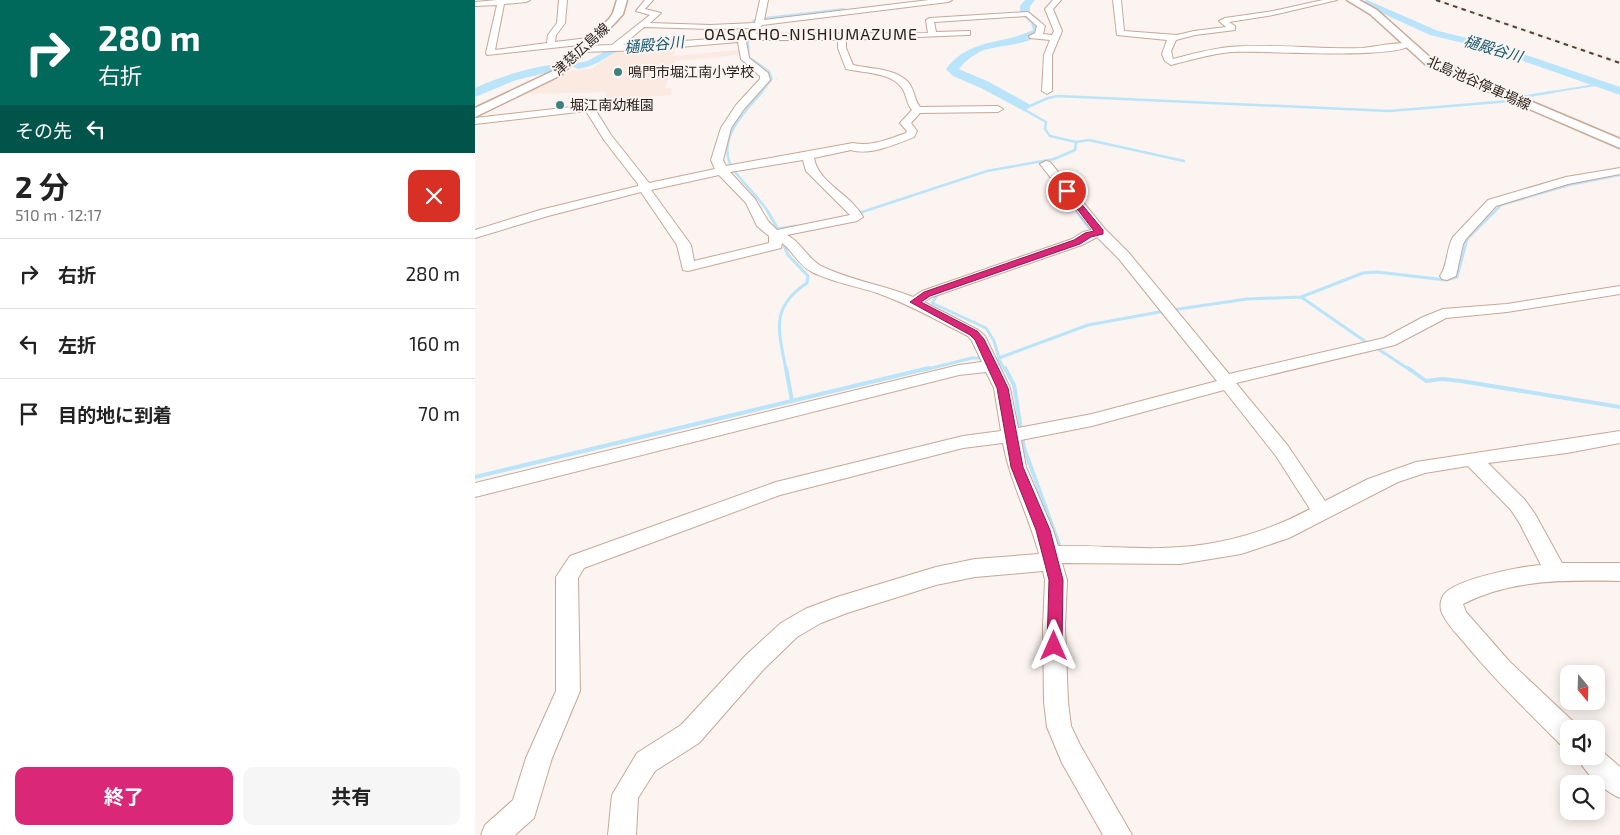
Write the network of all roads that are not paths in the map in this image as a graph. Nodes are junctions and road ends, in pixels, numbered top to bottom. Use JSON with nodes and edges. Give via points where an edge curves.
{"nodes":[{"id":1,"x":526,"y":0,"type":"edge"},
{"id":2,"x":563,"y":0,"type":"edge"},
{"id":3,"x":649,"y":0,"type":"edge"},
{"id":4,"x":764,"y":0,"type":"edge"},
{"id":5,"x":948,"y":0,"type":"edge"},
{"id":6,"x":1057,"y":0,"type":"edge"},
{"id":7,"x":1117,"y":0,"type":"edge"},
{"id":8,"x":1333,"y":0,"type":"edge"},
{"id":9,"x":1352,"y":0,"type":"edge"},
{"id":10,"x":620,"y":1,"type":"edge"},
{"id":11,"x":501,"y":2,"type":"junction"},
{"id":12,"x":475,"y":4,"type":"edge"},
{"id":13,"x":759,"y":22,"type":"junction"},
{"id":14,"x":643,"y":25,"type":"junction"},
{"id":15,"x":967,"y":33,"type":"dead end"},
{"id":16,"x":933,"y":35,"type":"junction"},
{"id":17,"x":842,"y":37,"type":"junction"},
{"id":18,"x":1169,"y":37,"type":"junction"},
{"id":19,"x":1055,"y":38,"type":"junction"},
{"id":20,"x":746,"y":39,"type":"junction"},
{"id":21,"x":585,"y":45,"type":"junction"},
{"id":22,"x":1407,"y":45,"type":"junction"},
{"id":23,"x":551,"y":46,"type":"junction"},
{"id":24,"x":616,"y":48,"type":"junction"},
{"id":25,"x":1047,"y":91,"type":"dead end"},
{"id":26,"x":998,"y":109,"type":"dead end"},
{"id":27,"x":917,"y":110,"type":"junction"},
{"id":28,"x":475,"y":113,"type":"edge"},
{"id":29,"x":475,"y":121,"type":"edge"},
{"id":30,"x":1620,"y":144,"type":"edge"},
{"id":31,"x":808,"y":155,"type":"junction"},
{"id":32,"x":1046,"y":164,"type":"dead end"},
{"id":33,"x":728,"y":169,"type":"junction"},
{"id":34,"x":1620,"y":171,"type":"edge"},
{"id":35,"x":643,"y":188,"type":"junction"},
{"id":36,"x":1095,"y":233,"type":"junction"},
{"id":37,"x":475,"y":234,"type":"edge"},
{"id":38,"x":778,"y":235,"type":"junction"},
{"id":39,"x":1447,"y":276,"type":"dead end"},
{"id":40,"x":1620,"y":290,"type":"edge"},
{"id":41,"x":914,"y":302,"type":"junction"},
{"id":42,"x":990,"y":364,"type":"junction"},
{"id":43,"x":1226,"y":382,"type":"junction"},
{"id":44,"x":1018,"y":435,"type":"junction"},
{"id":45,"x":1620,"y":438,"type":"edge"},
{"id":46,"x":1472,"y":459,"type":"junction"},
{"id":47,"x":475,"y":490,"type":"edge"},
{"id":48,"x":1321,"y":511,"type":"junction"},
{"id":49,"x":1051,"y":559,"type":"junction"},
{"id":50,"x":1555,"y":571,"type":"junction"},
{"id":51,"x":1620,"y":572,"type":"edge"},
{"id":52,"x":1560,"y":726,"type":"edge"},
{"id":53,"x":1600,"y":765,"type":"edge"},
{"id":54,"x":1620,"y":786,"type":"edge"},
{"id":55,"x":495,"y":835,"type":"edge"},
{"id":56,"x":622,"y":835,"type":"edge"},
{"id":57,"x":1118,"y":835,"type":"edge"}],
"edges":[{"from":1,"to":11,"type":"street"},
{"from":2,"to":23,"type":"street","via":[[561,23],[552,35]]},
{"from":3,"to":14,"type":"street","via":[[640,11],[657,12]]},
{"from":4,"to":13,"type":"street"},
{"from":5,"to":13,"type":"street"},
{"from":6,"to":19,"type":"street","via":[[1049,9],[1057,31]]},
{"from":7,"to":18,"type":"street","via":[[1120,33]]},
{"from":8,"to":18,"type":"street","via":[[1223,21],[1230,29]]},
{"from":9,"to":22,"type":"main road","name":"北島池谷停車場線","via":[[1377,14]]},
{"from":10,"to":21,"type":"main road","name":"津慈広島線","via":[[618,14]]},
{"from":11,"to":12,"type":"street"},
{"from":11,"to":23,"type":"street","via":[[490,53]]},
{"from":13,"to":14,"type":"street","via":[[710,26]]},
{"from":13,"to":20,"type":"street"},
{"from":14,"to":24,"type":"street"},
{"from":15,"to":16,"type":"street"},
{"from":16,"to":17,"type":"street"},
{"from":16,"to":19,"type":"street","via":[[932,19],[1025,14],[1041,26],[1039,34],[1033,36]]},
{"from":17,"to":20,"type":"street"},
{"from":17,"to":27,"type":"street","via":[[849,67],[895,77],[909,89],[912,104]]},
{"from":18,"to":22,"type":"street","via":[[1172,40],[1167,57],[1171,62],[1243,49],[1348,51]]},
{"from":19,"to":25,"type":"street","via":[[1048,55]]},
{"from":20,"to":24,"type":"street"},
{"from":20,"to":33,"type":"street","via":[[745,59],[765,75],[765,80],[726,128],[717,160]]},
{"from":21,"to":23,"type":"street"},
{"from":21,"to":24,"type":"street"},
{"from":21,"to":28,"type":"main road","name":"津慈広島線","via":[[557,73]]},
{"from":22,"to":30,"type":"main road","name":"北島池谷停車場線","via":[[1419,56],[1448,71]]},
{"from":26,"to":27,"type":"street"},
{"from":27,"to":31,"type":"street","via":[[905,122],[912,131],[910,135],[898,141]]},
{"from":29,"to":35,"type":"street","via":[[589,108],[603,135],[618,148],[645,184]]},
{"from":31,"to":33,"type":"street"},
{"from":31,"to":38,"type":"street","via":[[810,168],[855,214]]},
{"from":32,"to":36,"type":"street"},
{"from":33,"to":35,"type":"street"},
{"from":33,"to":38,"type":"street","via":[[766,227]]},
{"from":34,"to":39,"type":"street","via":[[1565,181],[1492,202],[1460,237],[1451,273]]},
{"from":35,"to":37,"type":"street","via":[[544,212]]},
{"from":35,"to":38,"type":"street","via":[[684,245],[688,267],[776,245]]},
{"from":36,"to":41,"type":"street","via":[[927,294]]},
{"from":36,"to":43,"type":"street","via":[[1124,256]]},
{"from":38,"to":41,"type":"street","via":[[789,241],[815,268]]},
{"from":40,"to":43,"type":"street","via":[[1507,308],[1443,314],[1389,342]]},
{"from":41,"to":42,"type":"street","via":[[973,333]]},
{"from":42,"to":44,"type":"street","via":[[1003,388]]},
{"from":42,"to":47,"type":"street"},
{"from":43,"to":44,"type":"street","via":[[1092,420]]},
{"from":43,"to":48,"type":"street","via":[[1282,451]]},
{"from":44,"to":49,"type":"street","via":[[1017,467],[1043,530]]},
{"from":44,"to":55,"type":"street","via":[[963,442],[776,489],[577,562],[567,574],[568,691],[539,758],[524,808]]},
{"from":45,"to":46,"type":"street"},
{"from":46,"to":48,"type":"street","via":[[1406,472]]},
{"from":46,"to":50,"type":"street","via":[[1518,505]]},
{"from":48,"to":49,"type":"street","via":[[1259,541],[1197,554],[1164,557],[1075,554]]},
{"from":49,"to":56,"type":"street","via":[[936,576],[845,604],[813,616],[789,630],[689,734],[646,762],[625,796]]},
{"from":49,"to":57,"type":"street","via":[[1056,580],[1054,627],[1059,727]]},
{"from":50,"to":51,"type":"street"},
{"from":50,"to":52,"type":"street","via":[[1487,582],[1452,599],[1452,610],[1502,670]]},
{"from":53,"to":54,"type":"street"}]}
